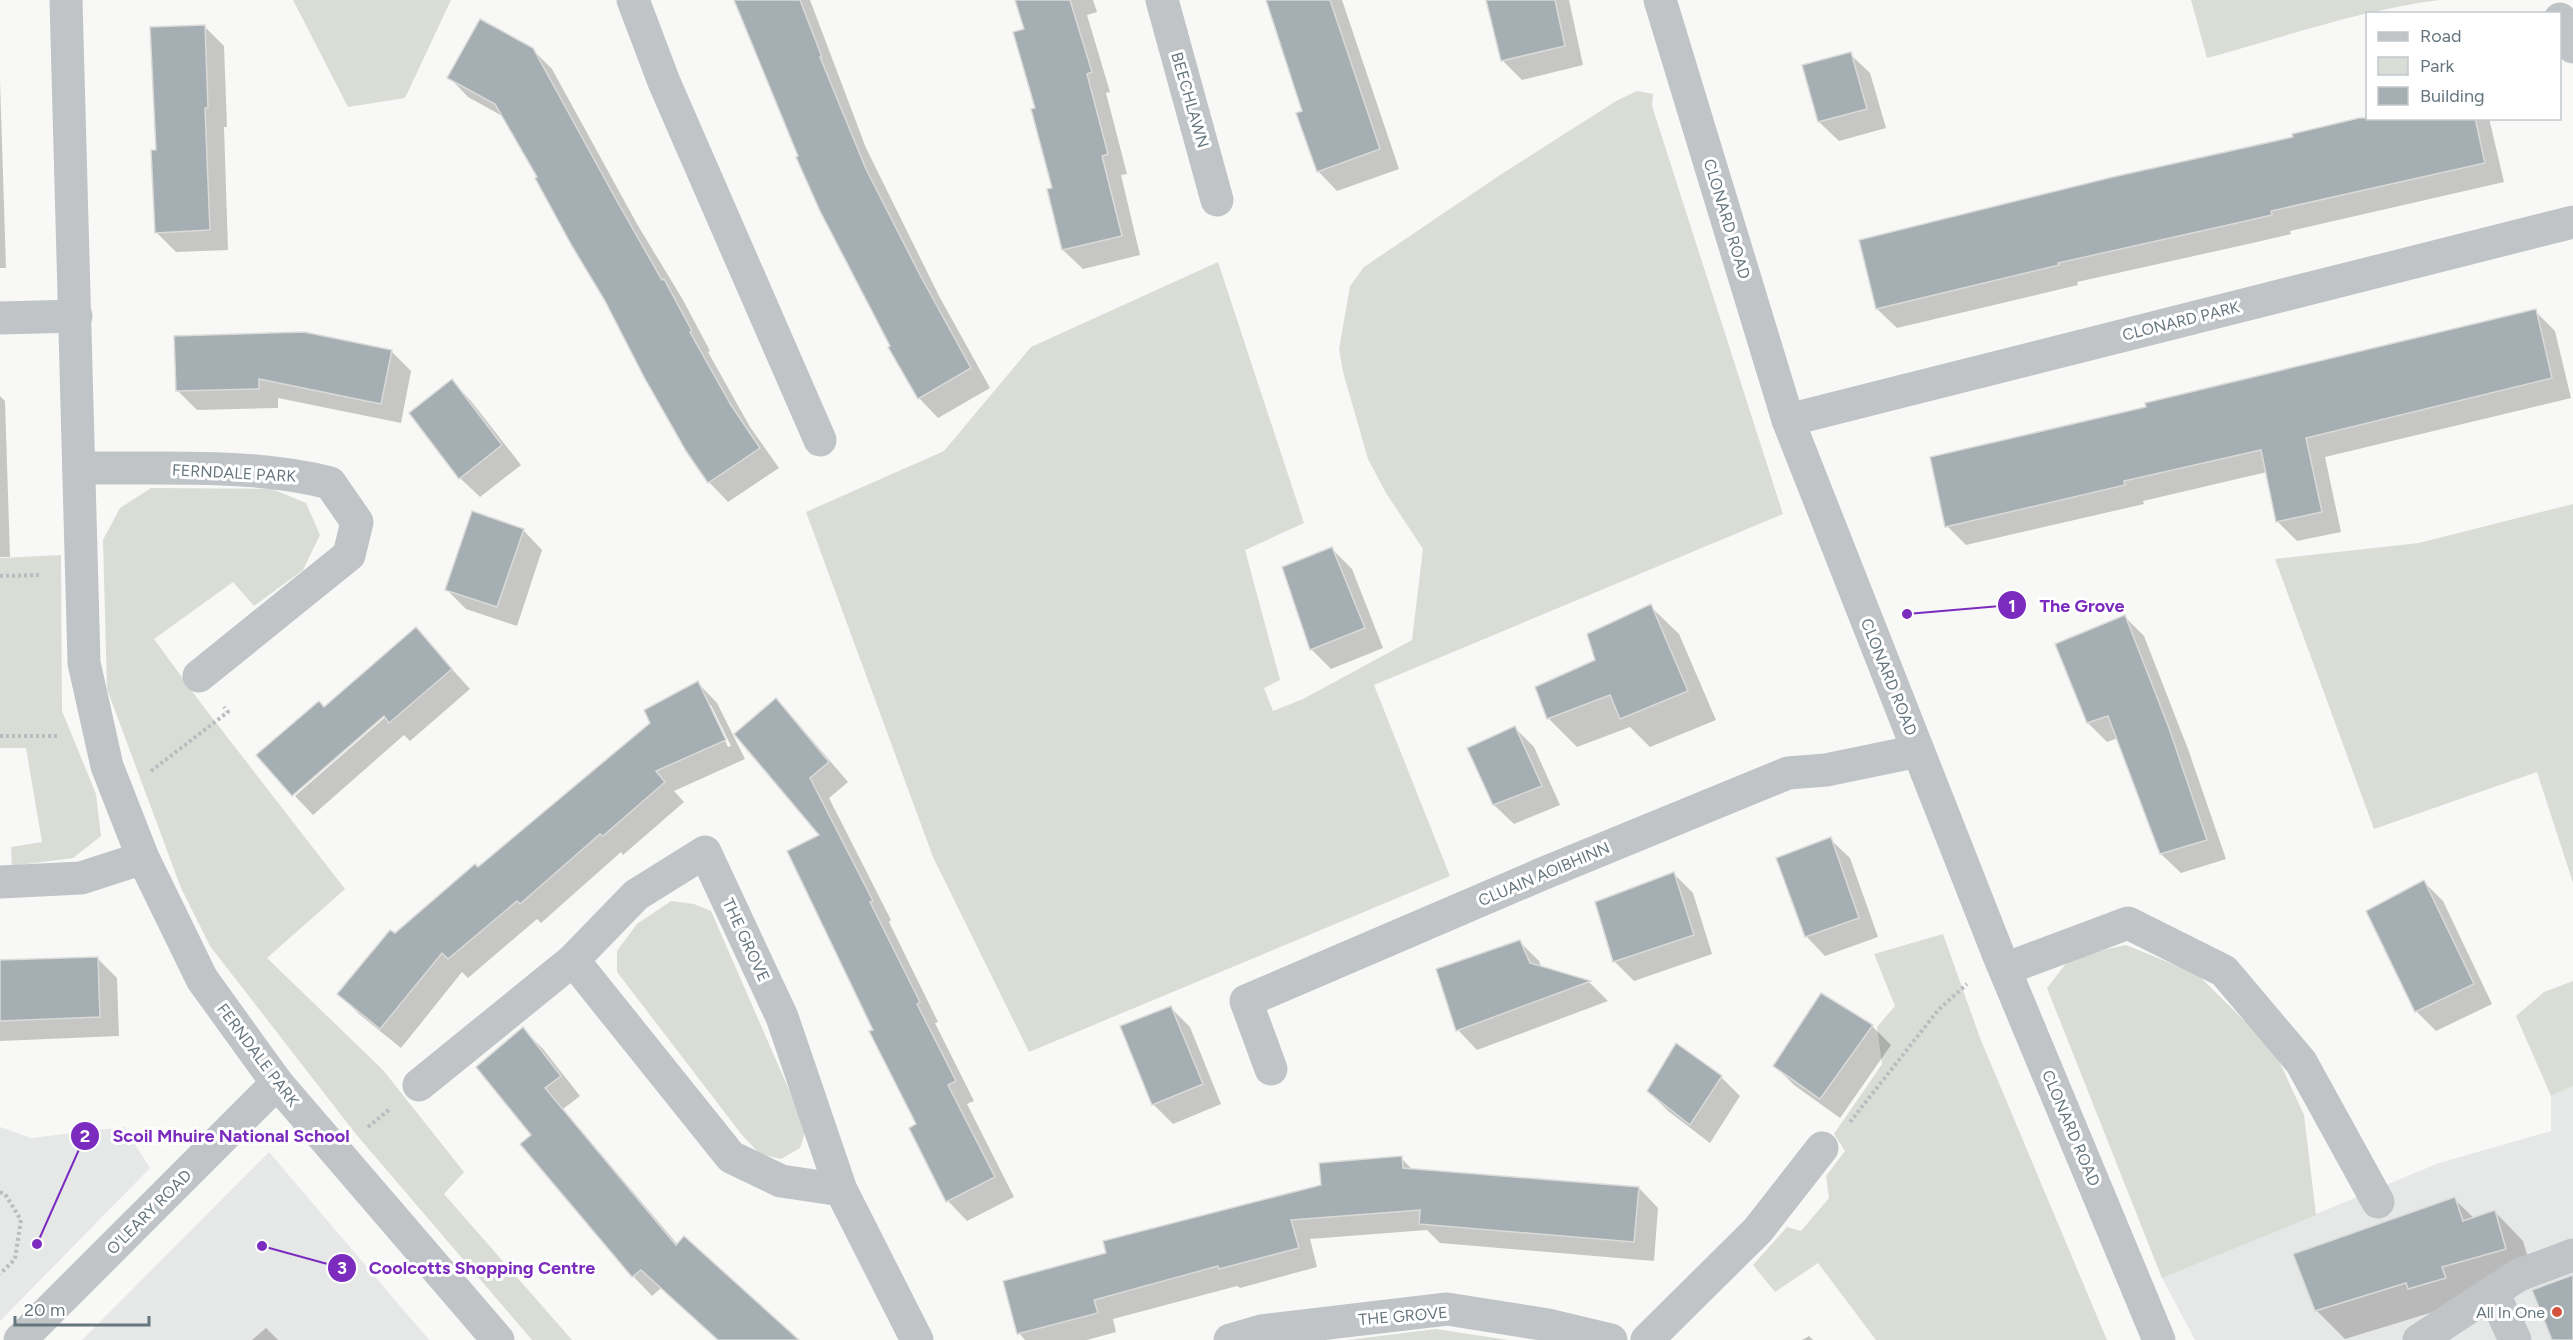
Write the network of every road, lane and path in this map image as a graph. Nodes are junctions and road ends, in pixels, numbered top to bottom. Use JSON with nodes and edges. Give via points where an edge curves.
{"nodes":[{"id":1,"x":66,"y":0,"type":"edge"},
{"id":2,"x":633,"y":0,"type":"edge"},
{"id":3,"x":1162,"y":0,"type":"edge"},
{"id":4,"x":1660,"y":0,"type":"edge"},
{"id":5,"x":2561,"y":23,"type":"edge"},
{"id":6,"x":2573,"y":47,"type":"edge"},
{"id":7,"x":1217,"y":200,"type":"dead end"},
{"id":8,"x":2573,"y":222,"type":"edge"},
{"id":9,"x":76,"y":316,"type":"junction"},
{"id":10,"x":0,"y":318,"type":"edge"},
{"id":11,"x":1788,"y":420,"type":"junction"},
{"id":12,"x":820,"y":440,"type":"dead end"},
{"id":13,"x":79,"y":468,"type":"junction"},
{"id":14,"x":199,"y":676,"type":"joint"},
{"id":15,"x":100,"y":735,"type":"junction"},
{"id":16,"x":0,"y":736,"type":"edge"},
{"id":17,"x":1918,"y":751,"type":"junction"},
{"id":18,"x":119,"y":796,"type":"junction"},
{"id":19,"x":143,"y":858,"type":"junction"},
{"id":20,"x":0,"y":882,"type":"edge"},
{"id":21,"x":573,"y":960,"type":"junction"},
{"id":22,"x":2002,"y":962,"type":"junction"},
{"id":23,"x":1271,"y":1069,"type":"dead end"},
{"id":24,"x":278,"y":1083,"type":"junction"},
{"id":25,"x":419,"y":1085,"type":"joint"},
{"id":26,"x":1821,"y":1148,"type":"joint"},
{"id":27,"x":337,"y":1152,"type":"junction"},
{"id":28,"x":841,"y":1190,"type":"junction"},
{"id":29,"x":0,"y":1192,"type":"edge"},
{"id":30,"x":2378,"y":1202,"type":"dead end"},
{"id":31,"x":2573,"y":1256,"type":"edge"},
{"id":32,"x":0,"y":1274,"type":"edge"},
{"id":33,"x":2493,"y":1292,"type":"junction"},
{"id":34,"x":491,"y":1337,"type":"edge"},
{"id":35,"x":20,"y":1340,"type":"edge"},
{"id":36,"x":917,"y":1340,"type":"edge"},
{"id":37,"x":1230,"y":1340,"type":"edge"},
{"id":38,"x":1611,"y":1340,"type":"edge"},
{"id":39,"x":1647,"y":1340,"type":"edge"},
{"id":40,"x":2159,"y":1340,"type":"edge"},
{"id":41,"x":2419,"y":1340,"type":"edge"},
{"id":42,"x":2515,"y":1340,"type":"edge"}],
"edges":[{"from":1,"to":9,"type":"street","name":"FERNDALE PARK"},
{"from":2,"to":12,"type":"street","via":[[664,82]]},
{"from":3,"to":7,"type":"street","name":"BEECHLAWN"},
{"from":4,"to":11,"type":"street","name":"CLONARD ROAD"},
{"from":5,"to":6,"type":"street"},
{"from":8,"to":11,"type":"street","name":"CLONARD PARK"},
{"from":9,"to":10,"type":"street"},
{"from":9,"to":13,"type":"street","name":"FERNDALE PARK"},
{"from":11,"to":17,"type":"street","name":"CLONARD ROAD"},
{"from":13,"to":14,"type":"street","name":"FERNDALE PARK","via":[[298,475],[330,483],[357,522],[349,555]]},
{"from":13,"to":15,"type":"street","name":"FERNDALE PARK","via":[[84,663]]},
{"from":14,"to":18,"type":"path","via":[[228,712]]},
{"from":15,"to":16,"type":"path"},
{"from":15,"to":18,"type":"street","name":"FERNDALE PARK"},
{"from":17,"to":22,"type":"street","name":"CLONARD ROAD"},
{"from":17,"to":23,"type":"street","name":"CLUAIN AOIBHINN","via":[[1826,770],[1788,773],[1246,1001]]},
{"from":18,"to":19,"type":"street","name":"FERNDALE PARK"},
{"from":19,"to":20,"type":"street","via":[[81,878]]},
{"from":19,"to":24,"type":"street","name":"FERNDALE PARK","via":[[202,979]]},
{"from":21,"to":25,"type":"street","name":"THE GROVE"},
{"from":21,"to":28,"type":"street","via":[[731,1157],[781,1181]]},
{"from":21,"to":28,"type":"street","name":"THE GROVE","via":[[636,895],[705,852],[783,1017]]},
{"from":22,"to":26,"type":"path","via":[[1939,1009],[1841,1133]]},
{"from":22,"to":30,"type":"street","via":[[2128,923],[2224,971],[2301,1062]]},
{"from":22,"to":40,"type":"street","name":"CLONARD ROAD"},
{"from":24,"to":27,"type":"street","name":"FERNDALE PARK"},
{"from":24,"to":35,"type":"street","name":"O'LEARY ROAD"},
{"from":25,"to":27,"type":"path"},
{"from":26,"to":39,"type":"street","via":[[1758,1230]]},
{"from":27,"to":34,"type":"street","name":"FERNDALE PARK"},
{"from":28,"to":36,"type":"street","name":"THE GROVE"},
{"from":29,"to":32,"type":"path","via":[[21,1220],[15,1259]]},
{"from":31,"to":33,"type":"street","via":[[2519,1275]]},
{"from":33,"to":41,"type":"street"},
{"from":33,"to":42,"type":"street"},
{"from":37,"to":38,"type":"street","name":"THE GROVE","via":[[1261,1330],[1447,1309],[1548,1325]]}]}
